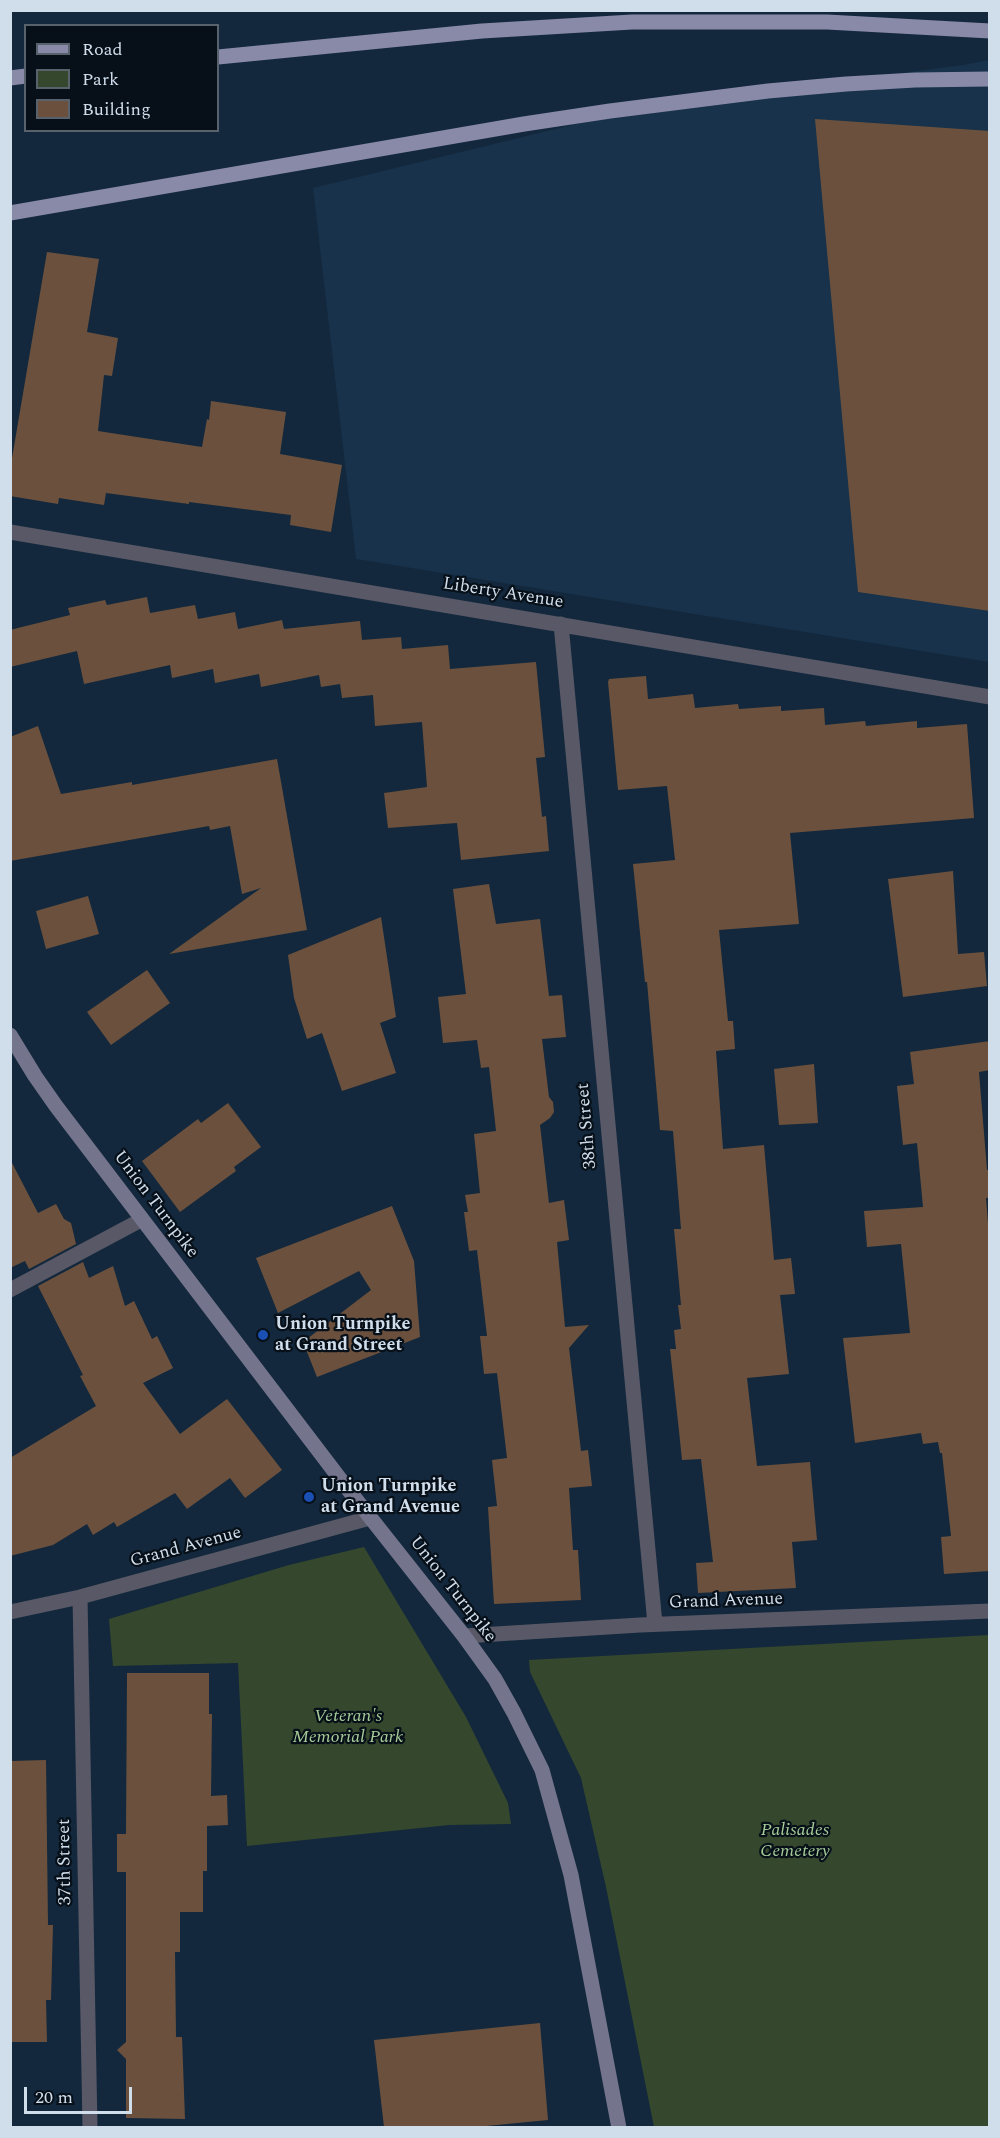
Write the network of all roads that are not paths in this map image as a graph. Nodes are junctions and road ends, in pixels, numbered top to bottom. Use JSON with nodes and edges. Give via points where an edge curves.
{"nodes":[{"id":1,"x":990,"y":31,"type":"edge"},
{"id":2,"x":219,"y":57,"type":"edge"},
{"id":3,"x":990,"y":79,"type":"edge"},
{"id":4,"x":10,"y":213,"type":"edge"},
{"id":5,"x":10,"y":532,"type":"edge"},
{"id":6,"x":561,"y":624,"type":"junction"},
{"id":7,"x":990,"y":696,"type":"edge"},
{"id":8,"x":10,"y":1035,"type":"edge"},
{"id":9,"x":141,"y":1220,"type":"junction"},
{"id":10,"x":10,"y":1290,"type":"edge"},
{"id":11,"x":370,"y":1518,"type":"junction"},
{"id":12,"x":80,"y":1597,"type":"junction"},
{"id":13,"x":990,"y":1611,"type":"edge"},
{"id":14,"x":10,"y":1612,"type":"edge"},
{"id":15,"x":655,"y":1624,"type":"junction"},
{"id":16,"x":464,"y":1636,"type":"junction"},
{"id":17,"x":90,"y":2127,"type":"edge"},
{"id":18,"x":619,"y":2127,"type":"edge"}],
"edges":[{"from":1,"to":2,"type":"main road","via":[[827,22],[632,22],[459,33]]},
{"from":3,"to":4,"type":"main road","via":[[846,84],[610,111]]},
{"from":5,"to":6,"type":"street","name":"Liberty Avenue"},
{"from":6,"to":7,"type":"street","name":"Liberty Avenue"},
{"from":6,"to":15,"type":"street","name":"38th Street"},
{"from":8,"to":9,"type":"main road","name":"Union Turnpike"},
{"from":9,"to":10,"type":"street"},
{"from":9,"to":11,"type":"main road","name":"Union Turnpike"},
{"from":11,"to":12,"type":"street","name":"Grand Avenue"},
{"from":11,"to":16,"type":"main road","name":"Union Turnpike"},
{"from":12,"to":14,"type":"street","name":"Grand Avenue"},
{"from":12,"to":17,"type":"street","name":"37th Street"},
{"from":13,"to":15,"type":"street","name":"Grand Avenue"},
{"from":15,"to":16,"type":"street","name":"Grand Avenue"},
{"from":16,"to":18,"type":"main road","name":"Union Turnpike","via":[[495,1679],[542,1770],[571,1875]]}]}
